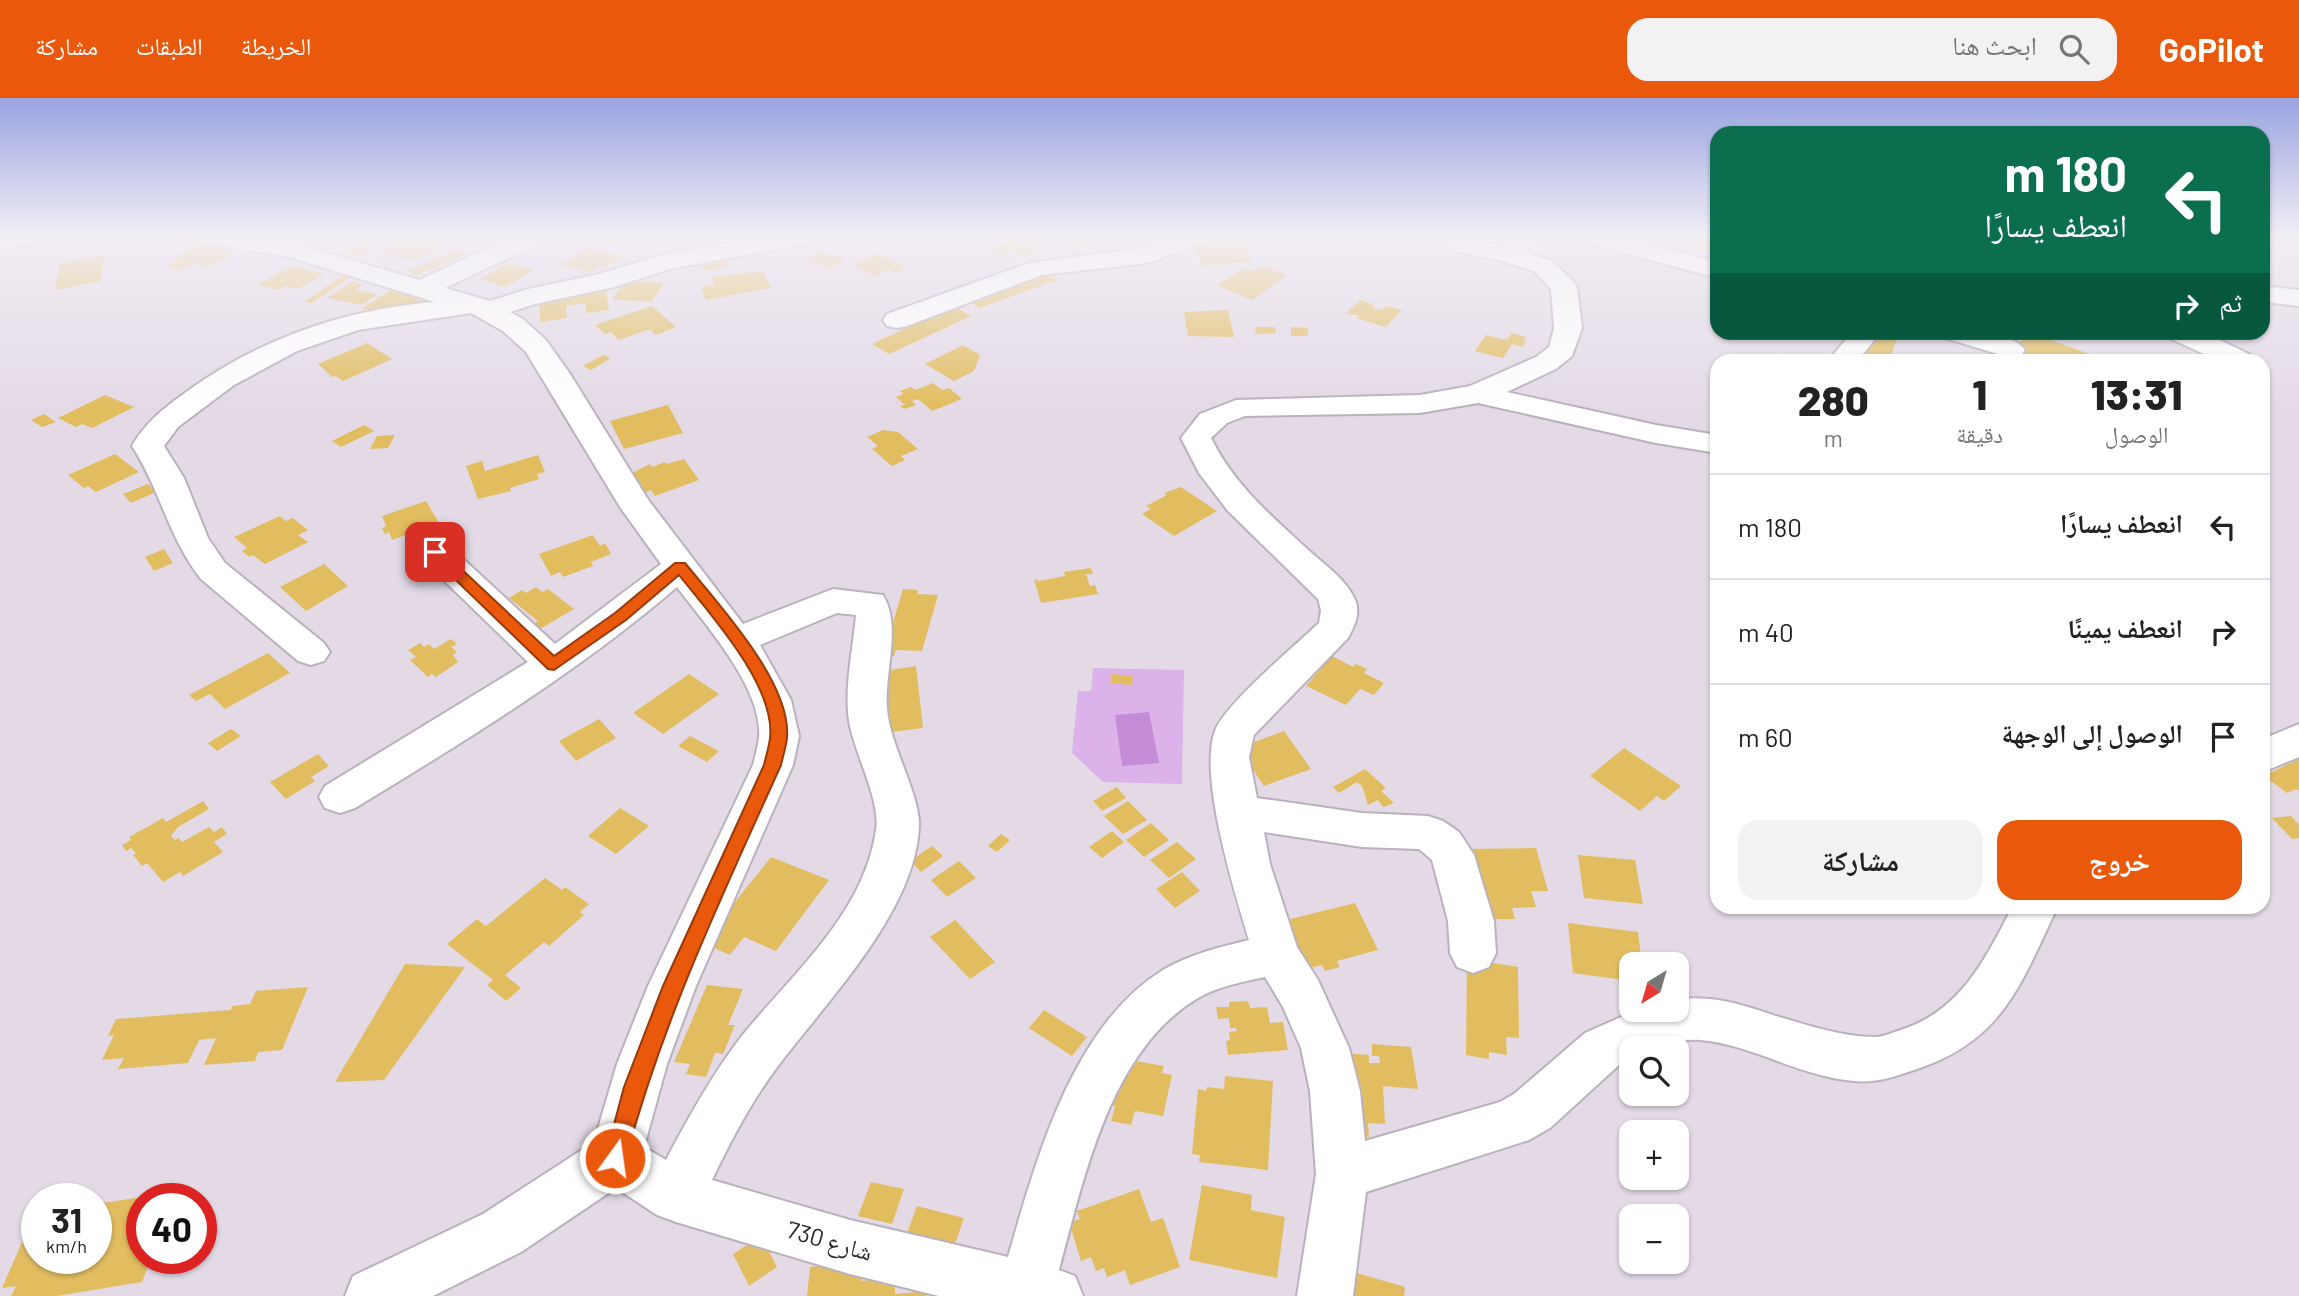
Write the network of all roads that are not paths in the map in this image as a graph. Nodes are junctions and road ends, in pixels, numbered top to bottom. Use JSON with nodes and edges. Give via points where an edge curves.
{"nodes":[{"id":1,"x":441,"y":294,"type":"edge"},
{"id":2,"x":543,"y":294,"type":"edge"},
{"id":3,"x":968,"y":294,"type":"edge"},
{"id":4,"x":1565,"y":294,"type":"edge"},
{"id":5,"x":2270,"y":295,"type":"edge"},
{"id":6,"x":2299,"y":298,"type":"edge"},
{"id":7,"x":484,"y":309,"type":"junction"},
{"id":8,"x":897,"y":320,"type":"dead end"},
{"id":9,"x":1860,"y":340,"type":"edge"},
{"id":10,"x":1980,"y":340,"type":"edge"},
{"id":11,"x":2196,"y":340,"type":"edge"},
{"id":12,"x":2011,"y":350,"type":"dead end"},
{"id":13,"x":1848,"y":354,"type":"edge"},
{"id":14,"x":2226,"y":354,"type":"edge"},
{"id":15,"x":1478,"y":394,"type":"junction"},
{"id":16,"x":1710,"y":443,"type":"edge"},
{"id":17,"x":435,"y":552,"type":"dead end"},
{"id":18,"x":680,"y":566,"type":"junction"},
{"id":19,"x":738,"y":640,"type":"junction"},
{"id":20,"x":311,"y":652,"type":"dead end"},
{"id":21,"x":554,"y":665,"type":"junction"},
{"id":22,"x":2299,"y":739,"type":"edge"},
{"id":23,"x":2270,"y":754,"type":"edge"},
{"id":24,"x":340,"y":797,"type":"dead end"},
{"id":25,"x":1238,"y":812,"type":"junction"},
{"id":26,"x":2032,"y":914,"type":"edge"},
{"id":27,"x":1474,"y":953,"type":"dead end"},
{"id":28,"x":1276,"y":954,"type":"junction"},
{"id":29,"x":615,"y":1158,"type":"junction"},
{"id":30,"x":1342,"y":1174,"type":"junction"},
{"id":31,"x":676,"y":1196,"type":"junction"},
{"id":32,"x":1041,"y":1293,"type":"edge"},
{"id":33,"x":373,"y":1296,"type":"edge"},
{"id":34,"x":1325,"y":1296,"type":"edge"}],
"edges":[{"from":1,"to":7,"type":"street"},
{"from":2,"to":7,"type":"street"},
{"from":3,"to":8,"type":"street"},
{"from":4,"to":15,"type":"street","via":[[1568,328],[1562,350],[1546,363]]},
{"from":5,"to":6,"type":"street"},
{"from":7,"to":18,"type":"street","via":[[513,324],[536,346],[636,507]]},
{"from":7,"to":20,"type":"street","via":[[372,317],[280,347],[212,385],[150,440],[148,446],[167,477],[201,557]]},
{"from":9,"to":13,"type":"street"},
{"from":10,"to":12,"type":"street"},
{"from":11,"to":14,"type":"street"},
{"from":15,"to":16,"type":"street"},
{"from":15,"to":25,"type":"street","via":[[1420,404],[1244,407],[1204,423],[1196,438],[1222,484],[1324,583],[1339,614],[1335,629],[1235,731],[1229,757]]},
{"from":17,"to":21,"type":"street"},
{"from":18,"to":19,"type":"street"},
{"from":18,"to":21,"type":"street","via":[[621,617]]},
{"from":19,"to":29,"type":"street","via":[[772,700],[779,736],[773,765],[672,986],[638,1075]]},
{"from":19,"to":31,"type":"street","via":[[833,601],[870,603],[874,615],[868,718],[899,823],[879,893],[757,1056],[716,1118]]},
{"from":21,"to":24,"type":"street"},
{"from":22,"to":23,"type":"street"},
{"from":25,"to":27,"type":"street","via":[[1362,830],[1428,833],[1452,855],[1471,921]]},
{"from":25,"to":28,"type":"street","via":[[1248,864]]},
{"from":26,"to":30,"type":"street","via":[[1996,985],[1965,1020],[1929,1043],[1878,1060],[1832,1055],[1727,1022],[1696,1018],[1649,1027],[1602,1049],[1532,1111],[1511,1123]]},
{"from":28,"to":30,"type":"street","via":[[1325,1048],[1335,1091]]},
{"from":28,"to":32,"type":"street","via":[[1197,975],[1161,997],[1121,1043],[1087,1099],[1062,1165]]},
{"from":29,"to":31,"type":"street","name":"شارع 730"},
{"from":29,"to":33,"type":"street","via":[[502,1233]]},
{"from":30,"to":34,"type":"street"},
{"from":31,"to":32,"type":"street","name":"شارع 730","via":[[849,1247]]}]}
